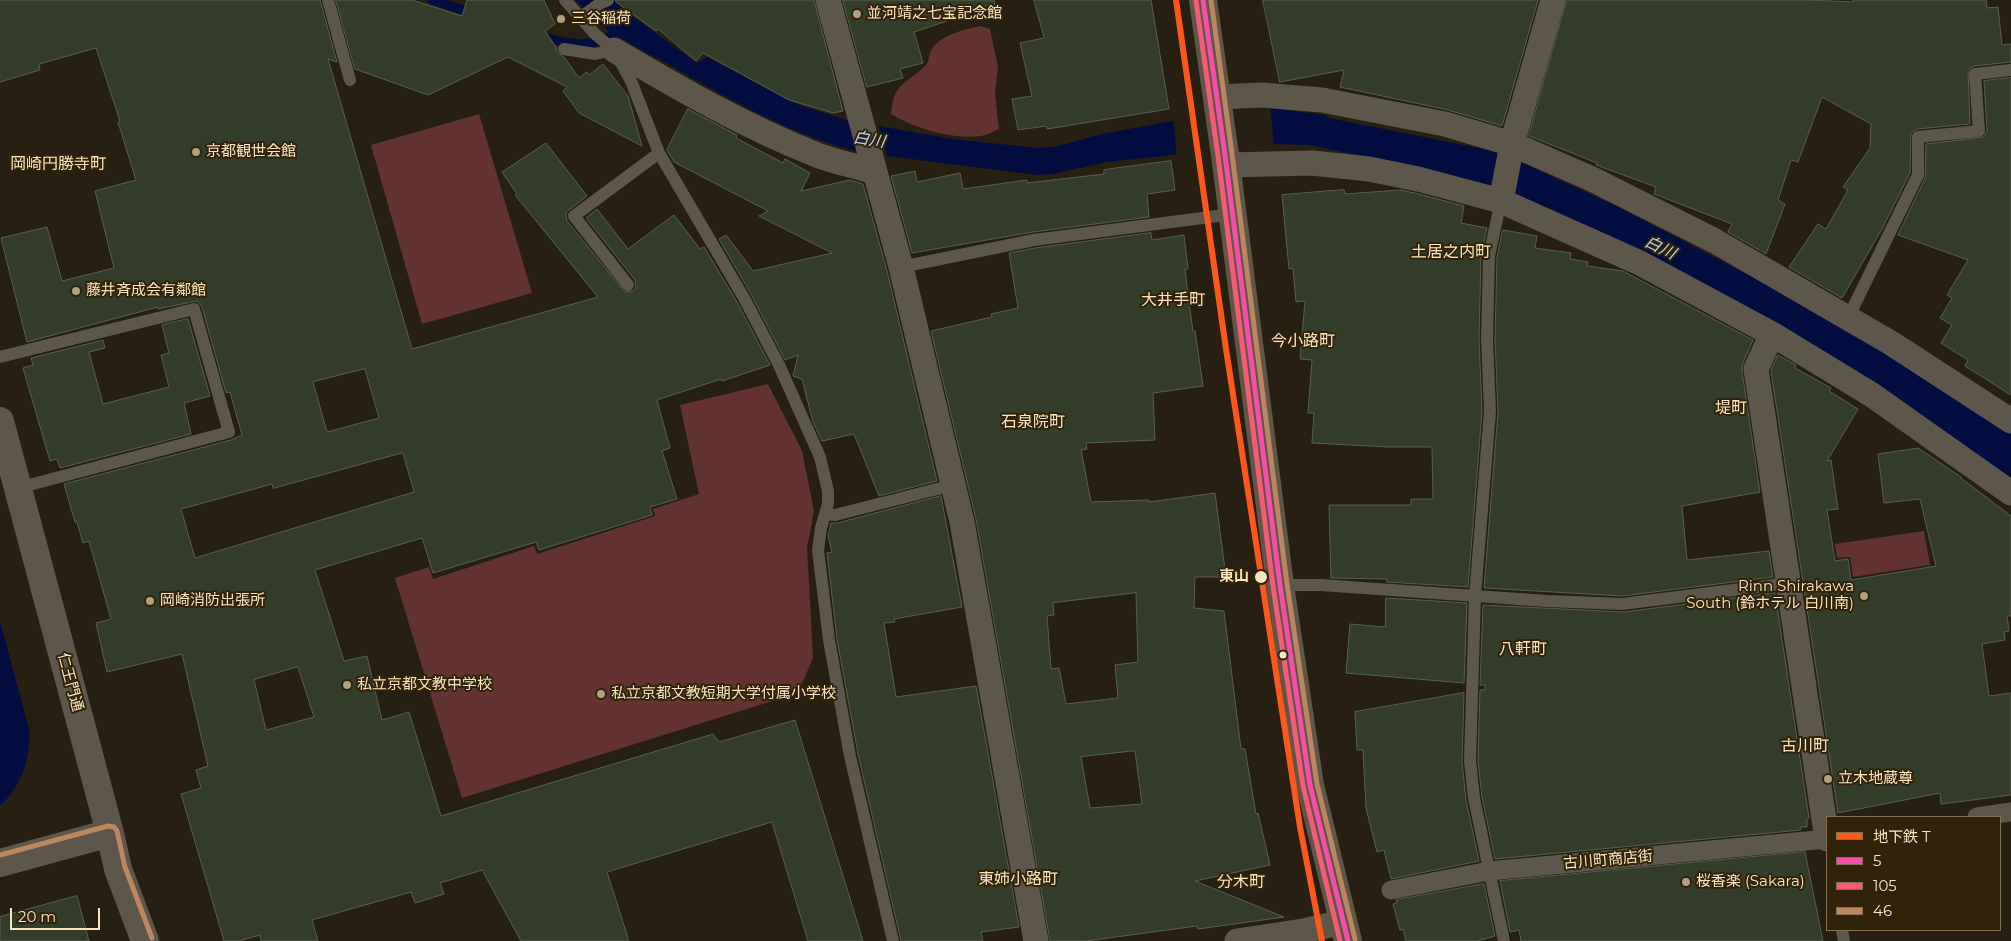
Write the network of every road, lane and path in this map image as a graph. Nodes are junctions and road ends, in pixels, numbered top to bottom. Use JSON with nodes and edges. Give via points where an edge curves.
{"nodes":[{"id":1,"x":328,"y":0,"type":"edge"},
{"id":2,"x":565,"y":0,"type":"edge"},
{"id":3,"x":608,"y":0,"type":"edge"},
{"id":4,"x":828,"y":0,"type":"edge"},
{"id":5,"x":1202,"y":0,"type":"edge"},
{"id":6,"x":1553,"y":0,"type":"edge"},
{"id":7,"x":583,"y":15,"type":"junction"},
{"id":8,"x":564,"y":49,"type":"dead end"},
{"id":9,"x":614,"y":50,"type":"junction"},
{"id":10,"x":2011,"y":70,"type":"edge"},
{"id":11,"x":350,"y":80,"type":"dead end"},
{"id":12,"x":1218,"y":104,"type":"junction"},
{"id":13,"x":1511,"y":149,"type":"junction"},
{"id":14,"x":659,"y":153,"type":"junction"},
{"id":15,"x":1226,"y":160,"type":"junction"},
{"id":16,"x":874,"y":165,"type":"junction"},
{"id":17,"x":1501,"y":199,"type":"junction"},
{"id":18,"x":1233,"y":214,"type":"junction"},
{"id":19,"x":902,"y":267,"type":"junction"},
{"id":20,"x":628,"y":285,"type":"dead end"},
{"id":21,"x":1848,"y":318,"type":"junction"},
{"id":22,"x":1772,"y":334,"type":"junction"},
{"id":23,"x":0,"y":357,"type":"edge"},
{"id":24,"x":0,"y":420,"type":"edge"},
{"id":25,"x":2011,"y":421,"type":"edge"},
{"id":26,"x":953,"y":485,"type":"junction"},
{"id":27,"x":18,"y":488,"type":"junction"},
{"id":28,"x":2011,"y":493,"type":"edge"},
{"id":29,"x":825,"y":514,"type":"junction"},
{"id":30,"x":1789,"y":583,"type":"junction"},
{"id":31,"x":1280,"y":585,"type":"junction"},
{"id":32,"x":1475,"y":596,"type":"junction"},
{"id":33,"x":2011,"y":812,"type":"edge"},
{"id":34,"x":1984,"y":816,"type":"edge"},
{"id":35,"x":1826,"y":832,"type":"edge"},
{"id":36,"x":110,"y":833,"type":"junction"},
{"id":37,"x":1826,"y":839,"type":"edge"},
{"id":38,"x":0,"y":863,"type":"edge"},
{"id":39,"x":1489,"y":871,"type":"junction"},
{"id":40,"x":1391,"y":890,"type":"dead end"},
{"id":41,"x":1345,"y":932,"type":"edge"},
{"id":42,"x":145,"y":941,"type":"edge"},
{"id":43,"x":893,"y":941,"type":"edge"},
{"id":44,"x":1036,"y":941,"type":"edge"},
{"id":45,"x":1237,"y":941,"type":"edge"},
{"id":46,"x":1504,"y":941,"type":"edge"}],
"edges":[{"from":1,"to":11,"type":"lane"},
{"from":2,"to":7,"type":"lane"},
{"from":3,"to":7,"type":"lane"},
{"from":4,"to":16,"type":"street"},
{"from":5,"to":12,"type":"main road"},
{"from":6,"to":13,"type":"street"},
{"from":7,"to":9,"type":"lane","via":[[594,34]]},
{"from":8,"to":9,"type":"lane","via":[[595,54]]},
{"from":9,"to":14,"type":"lane","via":[[631,80]]},
{"from":9,"to":16,"type":"street","via":[[744,123],[819,156]]},
{"from":10,"to":21,"type":"lane","via":[[1975,74],[1979,131],[1918,137],[1918,175]]},
{"from":12,"to":13,"type":"street","via":[[1262,95],[1322,100],[1445,124]]},
{"from":12,"to":15,"type":"main road"},
{"from":13,"to":17,"type":"street"},
{"from":13,"to":21,"type":"street","via":[[1592,179],[1660,212]]},
{"from":14,"to":20,"type":"lane","via":[[574,216]]},
{"from":14,"to":29,"type":"lane","via":[[744,298],[779,365],[820,458],[828,491]]},
{"from":15,"to":17,"type":"street","via":[[1368,169]]},
{"from":15,"to":18,"type":"main road"},
{"from":16,"to":19,"type":"street"},
{"from":17,"to":22,"type":"street","via":[[1640,263]]},
{"from":17,"to":32,"type":"lane","via":[[1489,256],[1487,338],[1490,411]]},
{"from":18,"to":19,"type":"lane","via":[[1034,240]]},
{"from":18,"to":31,"type":"main road"},
{"from":19,"to":26,"type":"street"},
{"from":21,"to":25,"type":"street"},
{"from":22,"to":28,"type":"street","via":[[1872,395]]},
{"from":22,"to":30,"type":"street","via":[[1756,369]]},
{"from":23,"to":27,"type":"lane","via":[[194,308],[229,432]]},
{"from":24,"to":27,"type":"street","name":"仁王門通"},
{"from":26,"to":29,"type":"lane","via":[[835,515]]},
{"from":26,"to":44,"type":"street"},
{"from":27,"to":36,"type":"street","name":"仁王門通"},
{"from":29,"to":43,"type":"lane","via":[[818,550],[829,640],[850,756]]},
{"from":30,"to":32,"type":"lane","via":[[1622,604]]},
{"from":30,"to":35,"type":"street"},
{"from":31,"to":32,"type":"lane"},
{"from":31,"to":41,"type":"main road","via":[[1310,785]]},
{"from":32,"to":39,"type":"lane","via":[[1470,761]]},
{"from":33,"to":34,"type":"street"},
{"from":36,"to":38,"type":"street"},
{"from":36,"to":42,"type":"street","name":"仁王門通","via":[[118,869]]},
{"from":37,"to":39,"type":"street","name":"古川町商店街"},
{"from":39,"to":40,"type":"street","name":"古川町商店街"},
{"from":39,"to":46,"type":"lane"},
{"from":41,"to":45,"type":"street","via":[[1303,931]]}]}
